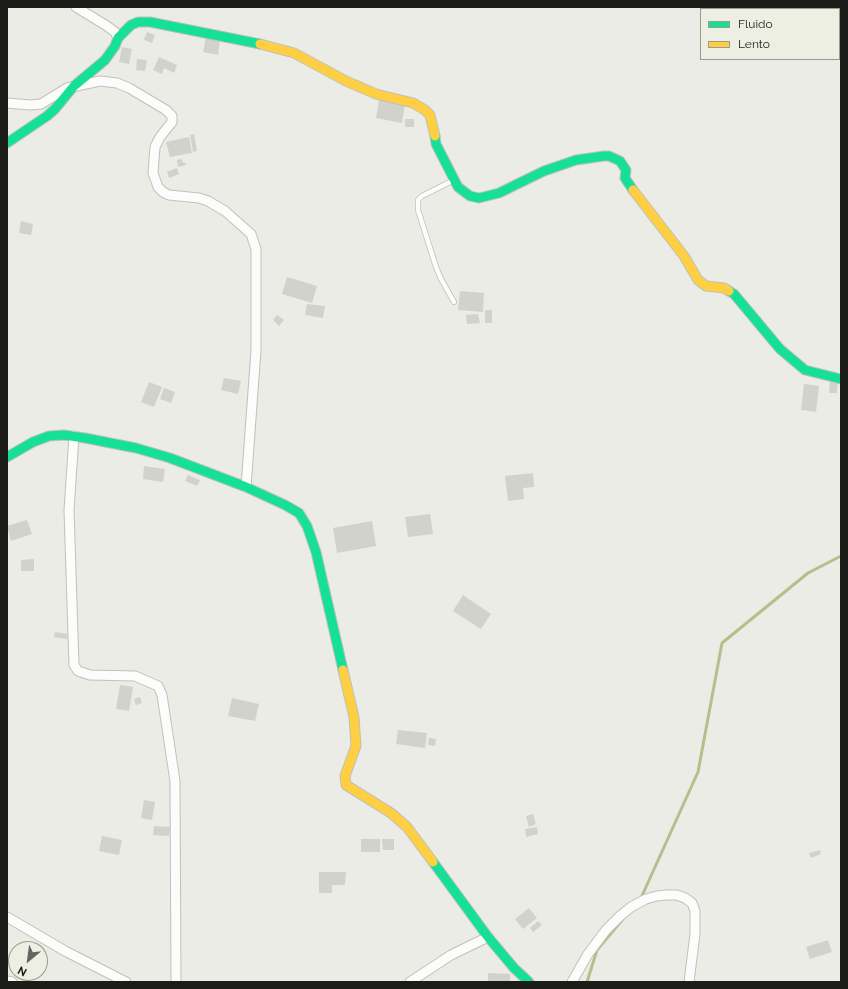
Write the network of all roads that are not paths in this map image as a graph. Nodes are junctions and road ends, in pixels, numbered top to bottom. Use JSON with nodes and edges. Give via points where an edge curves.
{"nodes":[{"id":1,"x":76,"y":7,"type":"edge"},
{"id":2,"x":118,"y":38,"type":"junction"},
{"id":3,"x":74,"y":86,"type":"junction"},
{"id":4,"x":7,"y":103,"type":"edge"},
{"id":5,"x":7,"y":143,"type":"edge"},
{"id":6,"x":454,"y":180,"type":"junction"},
{"id":7,"x":454,"y":302,"type":"dead end"},
{"id":8,"x":841,"y":379,"type":"edge"},
{"id":9,"x":74,"y":436,"type":"junction"},
{"id":10,"x":7,"y":457,"type":"edge"},
{"id":11,"x":246,"y":487,"type":"junction"},
{"id":12,"x":7,"y":917,"type":"edge"},
{"id":13,"x":488,"y":938,"type":"junction"},
{"id":14,"x":7,"y":981,"type":"edge"},
{"id":15,"x":12,"y":982,"type":"edge"},
{"id":16,"x":126,"y":982,"type":"edge"},
{"id":17,"x":176,"y":982,"type":"edge"},
{"id":18,"x":410,"y":982,"type":"edge"},
{"id":19,"x":529,"y":982,"type":"edge"},
{"id":20,"x":572,"y":982,"type":"edge"},
{"id":21,"x":689,"y":982,"type":"edge"}],
"edges":[{"from":1,"to":2,"type":"street","via":[[107,26]]},
{"from":2,"to":3,"type":"street","via":[[105,60]]},
{"from":2,"to":6,"type":"street","via":[[131,25],[144,21],[268,46],[294,53],[376,94],[413,103],[430,115],[436,144]]},
{"from":3,"to":4,"type":"street","via":[[41,104]]},
{"from":3,"to":5,"type":"street","via":[[47,116]]},
{"from":3,"to":11,"type":"street","via":[[100,81],[117,83],[166,110],[172,116],[172,122],[157,142],[154,154],[153,173],[158,187],[169,195],[199,198],[212,203],[225,211],[253,238],[256,250],[256,350]]},
{"from":6,"to":7,"type":"lane","via":[[418,200],[418,210],[436,267]]},
{"from":6,"to":8,"type":"street","via":[[463,192],[479,198],[508,190],[544,171],[576,160],[604,156],[620,161],[624,166],[628,184],[684,256],[698,280],[706,286],[724,288],[734,294],[780,350],[805,370]]},
{"from":9,"to":10,"type":"street","via":[[49,436],[32,442]]},
{"from":9,"to":11,"type":"street","via":[[136,448],[170,458]]},
{"from":9,"to":17,"type":"street","via":[[69,510],[74,665],[78,671],[90,675],[135,676],[158,686],[162,695],[175,781]]},
{"from":11,"to":13,"type":"street","via":[[299,513],[307,526],[316,552],[354,717],[356,746],[345,776],[346,785],[391,813],[407,827]]},
{"from":12,"to":16,"type":"street","via":[[65,951]]},
{"from":13,"to":18,"type":"street","via":[[451,955]]},
{"from":13,"to":19,"type":"street"},
{"from":14,"to":15,"type":"street"},
{"from":20,"to":21,"type":"street","via":[[598,939],[631,907],[656,896],[677,895],[692,904],[695,911]]}]}
